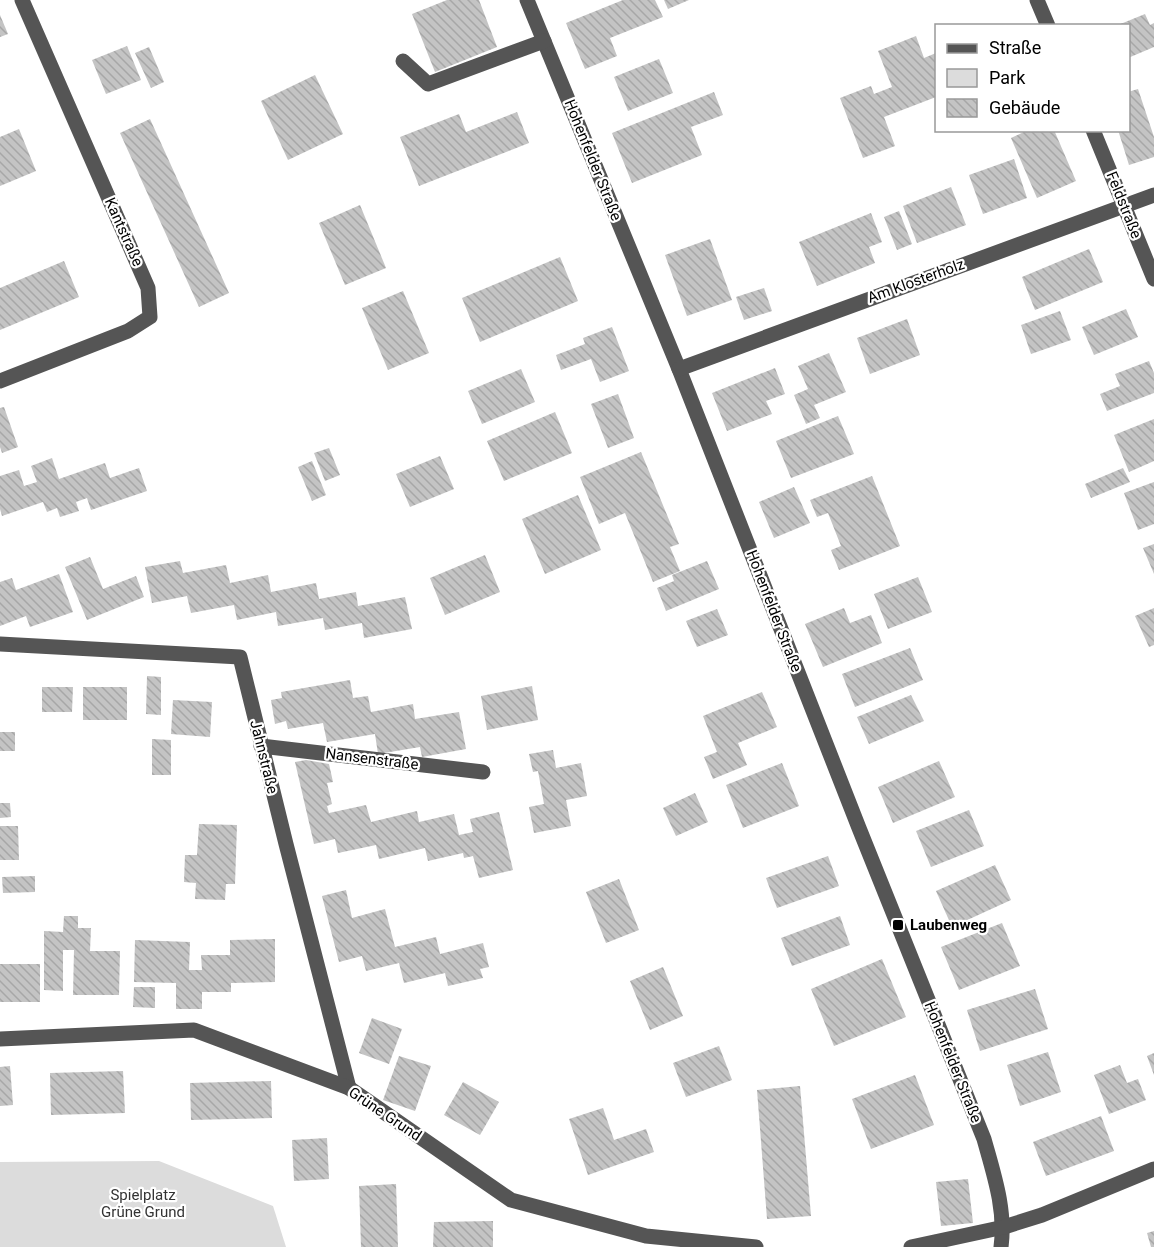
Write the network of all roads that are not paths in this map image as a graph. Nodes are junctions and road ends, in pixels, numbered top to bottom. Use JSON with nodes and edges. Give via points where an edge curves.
{"nodes":[{"id":1,"x":22,"y":0,"type":"edge"},
{"id":2,"x":527,"y":0,"type":"edge"},
{"id":3,"x":1037,"y":0,"type":"edge"},
{"id":4,"x":1047,"y":24,"type":"edge"},
{"id":5,"x":544,"y":41,"type":"junction"},
{"id":6,"x":403,"y":61,"type":"dead end"},
{"id":7,"x":1094,"y":132,"type":"edge"},
{"id":8,"x":1154,"y":195,"type":"edge"},
{"id":9,"x":1124,"y":205,"type":"junction"},
{"id":10,"x":1154,"y":279,"type":"edge"},
{"id":11,"x":679,"y":369,"type":"junction"},
{"id":12,"x":0,"y":381,"type":"edge"},
{"id":13,"x":0,"y":644,"type":"edge"},
{"id":14,"x":261,"y":746,"type":"junction"},
{"id":15,"x":483,"y":772,"type":"dead end"},
{"id":16,"x":0,"y":1039,"type":"edge"},
{"id":17,"x":349,"y":1088,"type":"junction"},
{"id":18,"x":1154,"y":1169,"type":"edge"},
{"id":19,"x":1004,"y":1227,"type":"junction"},
{"id":20,"x":756,"y":1247,"type":"edge"},
{"id":21,"x":911,"y":1247,"type":"edge"},
{"id":22,"x":1002,"y":1247,"type":"edge"}],
"edges":[{"from":1,"to":12,"type":"street","name":"Kantstraße","via":[[148,288],[150,317],[128,331]]},
{"from":2,"to":5,"type":"street","name":"Hohenfelder Straße"},
{"from":3,"to":4,"type":"street"},
{"from":5,"to":6,"type":"street","via":[[428,84]]},
{"from":5,"to":11,"type":"street","name":"Hohenfelder Straße"},
{"from":7,"to":9,"type":"street","name":"Feldstraße"},
{"from":8,"to":9,"type":"street","name":"Am Klosterholz"},
{"from":9,"to":10,"type":"street","name":"Feldstraße"},
{"from":9,"to":11,"type":"street","name":"Am Klosterholz"},
{"from":11,"to":19,"type":"street","name":"Hohenfelder Straße","via":[[984,1139],[998,1186]]},
{"from":13,"to":14,"type":"street","name":"Jahnstraße","via":[[240,657]]},
{"from":14,"to":15,"type":"street","name":"Nansenstraße"},
{"from":14,"to":17,"type":"street","name":"Jahnstraße"},
{"from":16,"to":17,"type":"street","name":"Grüne Grund","via":[[194,1030]]},
{"from":17,"to":20,"type":"street","name":"Grüne Grund","via":[[511,1200],[646,1236]]},
{"from":18,"to":19,"type":"street"},
{"from":19,"to":21,"type":"street"},
{"from":19,"to":22,"type":"street","name":"Hohenfelder Straße"}]}
